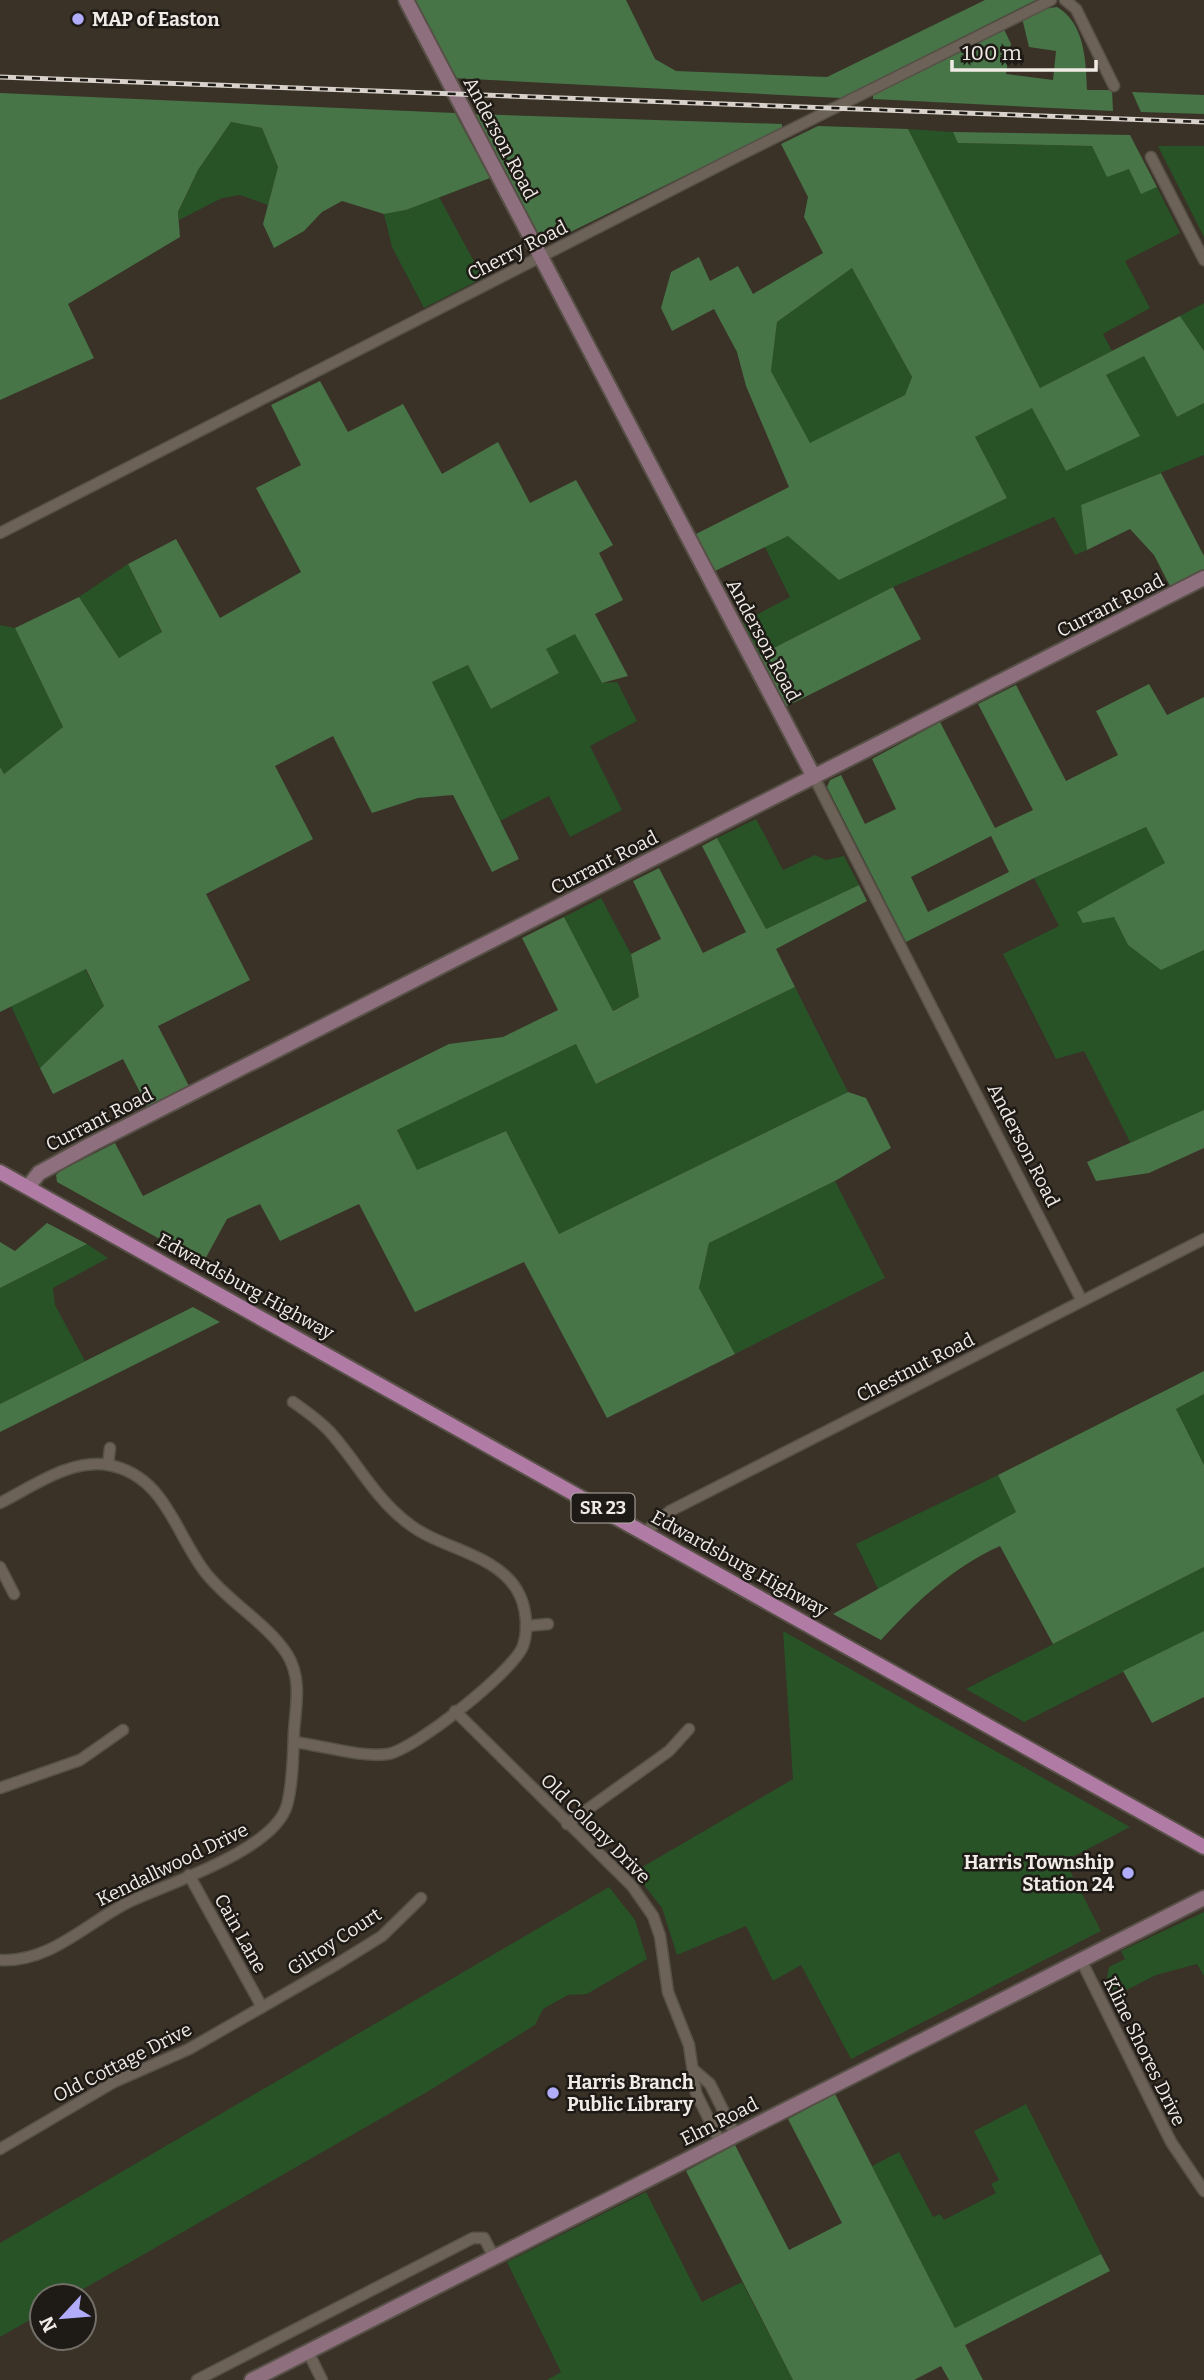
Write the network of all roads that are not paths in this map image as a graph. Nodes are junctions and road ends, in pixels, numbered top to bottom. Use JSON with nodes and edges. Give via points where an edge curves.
{"nodes":[{"id":1,"x":406,"y":0,"type":"edge"},
{"id":2,"x":1052,"y":0,"type":"edge"},
{"id":3,"x":1065,"y":0,"type":"edge"},
{"id":4,"x":1114,"y":86,"type":"dead end"},
{"id":5,"x":1151,"y":157,"type":"dead end"},
{"id":6,"x":541,"y":257,"type":"junction"},
{"id":7,"x":1204,"y":260,"type":"edge"},
{"id":8,"x":0,"y":533,"type":"edge"},
{"id":9,"x":1204,"y":578,"type":"edge"},
{"id":10,"x":814,"y":777,"type":"junction"},
{"id":11,"x":0,"y":1172,"type":"edge"},
{"id":12,"x":28,"y":1187,"type":"junction"},
{"id":13,"x":1204,"y":1239,"type":"edge"},
{"id":14,"x":1082,"y":1301,"type":"junction"},
{"id":15,"x":293,"y":1402,"type":"dead end"},
{"id":16,"x":110,"y":1448,"type":"dead end"},
{"id":17,"x":108,"y":1465,"type":"junction"},
{"id":18,"x":0,"y":1503,"type":"edge"},
{"id":19,"x":646,"y":1532,"type":"junction"},
{"id":20,"x":0,"y":1567,"type":"edge"},
{"id":21,"x":14,"y":1594,"type":"dead end"},
{"id":22,"x":548,"y":1624,"type":"dead end"},
{"id":23,"x":526,"y":1626,"type":"junction"},
{"id":24,"x":455,"y":1711,"type":"junction"},
{"id":25,"x":689,"y":1729,"type":"dead end"},
{"id":26,"x":123,"y":1730,"type":"dead end"},
{"id":27,"x":293,"y":1742,"type":"junction"},
{"id":28,"x":0,"y":1787,"type":"edge"},
{"id":29,"x":567,"y":1824,"type":"junction"},
{"id":30,"x":1204,"y":1847,"type":"edge"},
{"id":31,"x":189,"y":1875,"type":"junction"},
{"id":32,"x":421,"y":1898,"type":"dead end"},
{"id":33,"x":1204,"y":1898,"type":"edge"},
{"id":34,"x":0,"y":1960,"type":"edge"},
{"id":35,"x":1081,"y":1960,"type":"junction"},
{"id":36,"x":262,"y":2007,"type":"junction"},
{"id":37,"x":695,"y":2071,"type":"junction"},
{"id":38,"x":735,"y":2134,"type":"junction"},
{"id":39,"x":720,"y":2142,"type":"junction"},
{"id":40,"x":0,"y":2149,"type":"edge"},
{"id":41,"x":1204,"y":2190,"type":"edge"},
{"id":42,"x":494,"y":2257,"type":"junction"},
{"id":43,"x":308,"y":2352,"type":"junction"},
{"id":44,"x":197,"y":2380,"type":"edge"},
{"id":45,"x":252,"y":2380,"type":"edge"},
{"id":46,"x":323,"y":2380,"type":"edge"}],
"edges":[{"from":1,"to":6,"type":"street","name":"Anderson Road"},
{"from":2,"to":6,"type":"street","name":"Cherry Road"},
{"from":3,"to":4,"type":"street","via":[[1076,9]]},
{"from":5,"to":7,"type":"street"},
{"from":6,"to":8,"type":"street","name":"Cherry Road"},
{"from":6,"to":10,"type":"street","name":"Anderson Road"},
{"from":9,"to":10,"type":"street","name":"Currant Road"},
{"from":10,"to":12,"type":"street","name":"Currant Road","via":[[90,1144],[39,1173]]},
{"from":10,"to":14,"type":"street","name":"Anderson Road"},
{"from":11,"to":12,"type":"main road","name":"Edwardsburg Highway","number":"SR 23"},
{"from":12,"to":19,"type":"main road","name":"Edwardsburg Highway","number":"SR 23"},
{"from":13,"to":14,"type":"street","name":"Chestnut Road"},
{"from":14,"to":19,"type":"street","name":"Chestnut Road","via":[[670,1511]]},
{"from":15,"to":23,"type":"street","via":[[330,1432],[376,1493],[411,1527],[507,1577],[517,1591]]},
{"from":16,"to":17,"type":"street"},
{"from":17,"to":18,"type":"street","via":[[67,1470]]},
{"from":17,"to":27,"type":"street","name":"Kendallwood Drive","via":[[127,1472],[160,1497],[203,1570],[287,1654],[298,1686]]},
{"from":19,"to":30,"type":"main road","name":"Edwardsburg Highway","number":"SR 23"},
{"from":20,"to":21,"type":"street"},
{"from":22,"to":23,"type":"street"},
{"from":23,"to":24,"type":"street","via":[[515,1661]]},
{"from":24,"to":27,"type":"street","via":[[390,1754]]},
{"from":24,"to":29,"type":"street","name":"Old Colony Drive"},
{"from":25,"to":29,"type":"street","via":[[669,1751]]},
{"from":26,"to":28,"type":"street","via":[[80,1760]]},
{"from":27,"to":31,"type":"street","name":"Kendallwood Drive","via":[[287,1805],[272,1831],[246,1849]]},
{"from":29,"to":37,"type":"street","name":"Old Colony Drive","via":[[632,1886],[653,1916],[665,1955],[668,1992]]},
{"from":31,"to":34,"type":"street","name":"Kendallwood Drive","via":[[107,1913],[53,1948],[30,1957]]},
{"from":31,"to":36,"type":"street","name":"Cain Lane"},
{"from":32,"to":36,"type":"street","name":"Gilroy Court","via":[[382,1936]]},
{"from":33,"to":35,"type":"street","name":"Elm Road"},
{"from":35,"to":38,"type":"street","name":"Elm Road"},
{"from":35,"to":41,"type":"street","name":"Kline Shores Drive","via":[[1171,2143]]},
{"from":36,"to":40,"type":"street","name":"Old Cottage Drive","via":[[189,2049],[114,2082]]},
{"from":37,"to":38,"type":"street","name":"Old Colony Drive","via":[[710,2084]]},
{"from":37,"to":39,"type":"street","name":"Old Colony Drive","via":[[696,2093]]},
{"from":38,"to":39,"type":"street","name":"Elm Road"},
{"from":39,"to":42,"type":"street","name":"Elm Road"},
{"from":42,"to":43,"type":"street","name":"Elm Road"},
{"from":42,"to":44,"type":"street","via":[[484,2238],[473,2238]]},
{"from":43,"to":45,"type":"street","name":"Elm Road"},
{"from":43,"to":46,"type":"street"}]}
